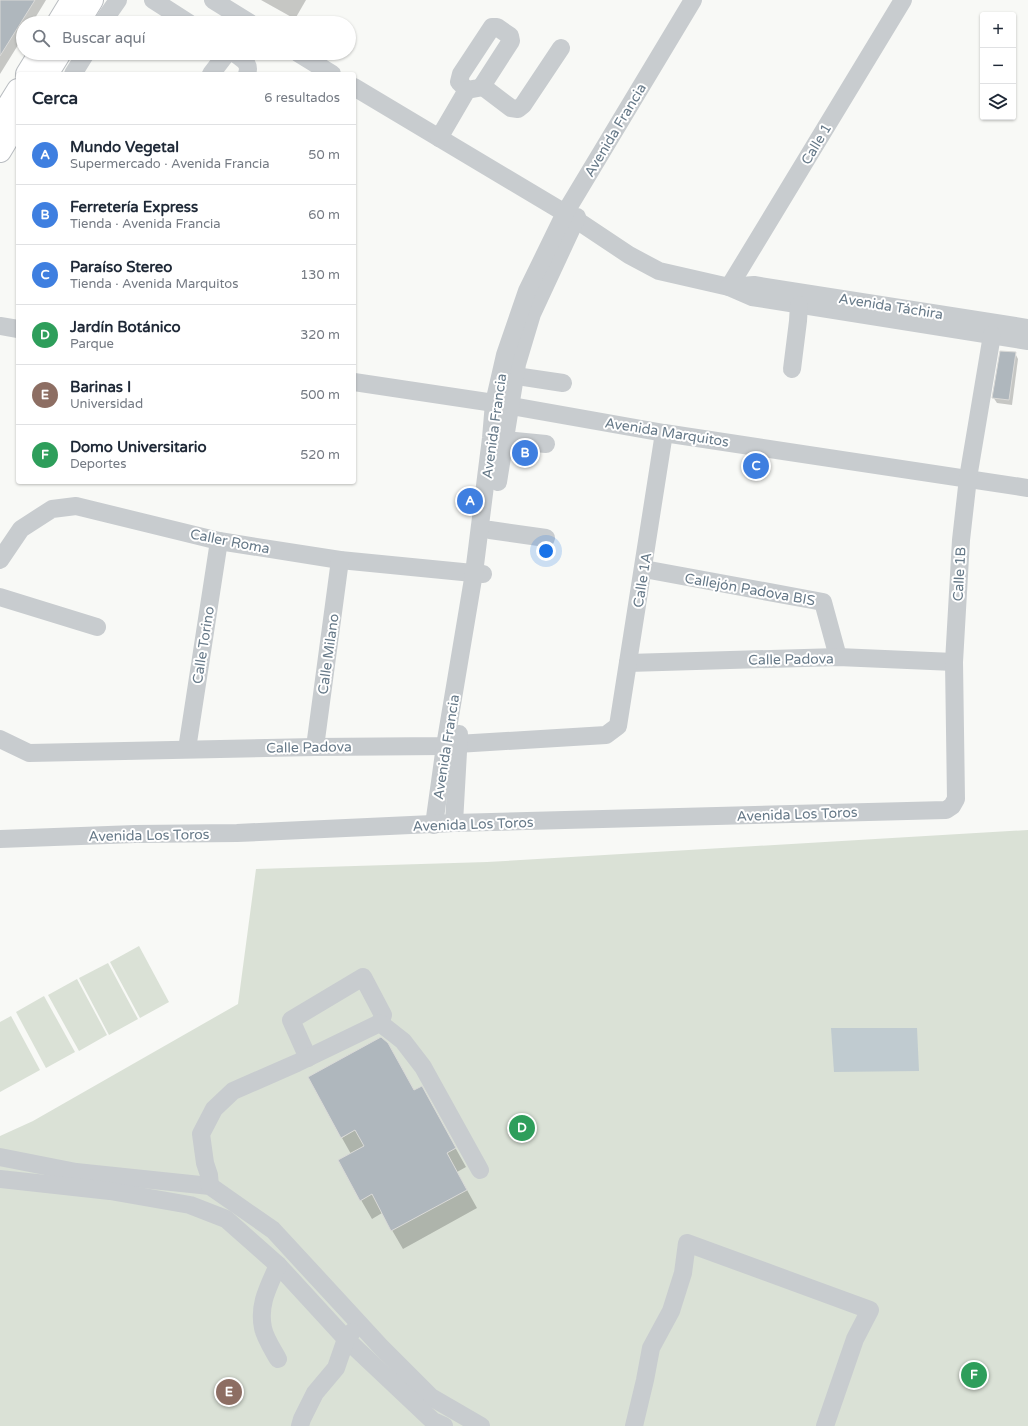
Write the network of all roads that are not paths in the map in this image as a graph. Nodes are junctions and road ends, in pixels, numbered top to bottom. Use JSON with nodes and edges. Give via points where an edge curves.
{"nodes":[{"id":1,"x":72,"y":0,"type":"edge"},
{"id":2,"x":92,"y":0,"type":"edge"},
{"id":3,"x":118,"y":0,"type":"edge"},
{"id":4,"x":153,"y":0,"type":"edge"},
{"id":5,"x":213,"y":0,"type":"edge"},
{"id":6,"x":693,"y":0,"type":"edge"},
{"id":7,"x":705,"y":0,"type":"edge"},
{"id":8,"x":903,"y":0,"type":"edge"},
{"id":9,"x":62,"y":16,"type":"edge"},
{"id":10,"x":82,"y":16,"type":"edge"},
{"id":11,"x":107,"y":16,"type":"edge"},
{"id":12,"x":177,"y":16,"type":"edge"},
{"id":13,"x":237,"y":16,"type":"edge"},
{"id":14,"x":561,"y":48,"type":"dead end"},
{"id":15,"x":36,"y":60,"type":"edge"},
{"id":16,"x":56,"y":60,"type":"edge"},
{"id":17,"x":82,"y":60,"type":"edge"},
{"id":18,"x":222,"y":60,"type":"edge"},
{"id":19,"x":309,"y":60,"type":"edge"},
{"id":20,"x":28,"y":72,"type":"edge"},
{"id":21,"x":48,"y":72,"type":"edge"},
{"id":22,"x":74,"y":72,"type":"edge"},
{"id":23,"x":213,"y":72,"type":"edge"},
{"id":24,"x":329,"y":72,"type":"edge"},
{"id":25,"x":356,"y":88,"type":"edge"},
{"id":26,"x":16,"y":93,"type":"edge"},
{"id":27,"x":0,"y":119,"type":"edge"},
{"id":28,"x":16,"y":124,"type":"edge"},
{"id":29,"x":439,"y":138,"type":"junction"},
{"id":30,"x":0,"y":151,"type":"edge"},
{"id":31,"x":570,"y":216,"type":"junction"},
{"id":32,"x":729,"y":287,"type":"junction"},
{"id":33,"x":753,"y":291,"type":"junction"},
{"id":34,"x":799,"y":305,"type":"junction"},
{"id":35,"x":0,"y":326,"type":"edge"},
{"id":36,"x":1028,"y":328,"type":"edge"},
{"id":37,"x":16,"y":329,"type":"edge"},
{"id":38,"x":992,"y":335,"type":"junction"},
{"id":39,"x":1028,"y":340,"type":"edge"},
{"id":40,"x":792,"y":368,"type":"dead end"},
{"id":41,"x":508,"y":375,"type":"junction"},
{"id":42,"x":356,"y":382,"type":"edge"},
{"id":43,"x":563,"y":384,"type":"dead end"},
{"id":44,"x":502,"y":405,"type":"junction"},
{"id":45,"x":664,"y":433,"type":"junction"},
{"id":46,"x":504,"y":440,"type":"junction"},
{"id":47,"x":546,"y":444,"type":"dead end"},
{"id":48,"x":968,"y":478,"type":"junction"},
{"id":49,"x":1028,"y":488,"type":"edge"},
{"id":50,"x":490,"y":530,"type":"junction"},
{"id":51,"x":546,"y":538,"type":"dead end"},
{"id":52,"x":219,"y":541,"type":"junction"},
{"id":53,"x":0,"y":560,"type":"edge"},
{"id":54,"x":340,"y":560,"type":"junction"},
{"id":55,"x":644,"y":569,"type":"junction"},
{"id":56,"x":479,"y":573,"type":"junction"},
{"id":57,"x":0,"y":597,"type":"edge"},
{"id":58,"x":97,"y":627,"type":"dead end"},
{"id":59,"x":838,"y":657,"type":"junction"},
{"id":60,"x":954,"y":662,"type":"junction"},
{"id":61,"x":628,"y":663,"type":"junction"},
{"id":62,"x":618,"y":726,"type":"joint"},
{"id":63,"x":0,"y":739,"type":"edge"},
{"id":64,"x":451,"y":745,"type":"junction"},
{"id":65,"x":315,"y":747,"type":"junction"},
{"id":66,"x":187,"y":749,"type":"junction"},
{"id":67,"x":946,"y":810,"type":"joint"},
{"id":68,"x":454,"y":824,"type":"junction"},
{"id":69,"x":434,"y":825,"type":"junction"},
{"id":70,"x":0,"y":839,"type":"edge"},
{"id":71,"x":380,"y":1023,"type":"junction"},
{"id":72,"x":308,"y":1058,"type":"junction"},
{"id":73,"x":0,"y":1157,"type":"edge"},
{"id":74,"x":480,"y":1170,"type":"dead end"},
{"id":75,"x":0,"y":1179,"type":"edge"},
{"id":76,"x":210,"y":1186,"type":"junction"},
{"id":77,"x":278,"y":1265,"type":"junction"},
{"id":78,"x":361,"y":1324,"type":"junction"},
{"id":79,"x":346,"y":1339,"type":"junction"},
{"id":80,"x":381,"y":1347,"type":"junction"},
{"id":81,"x":278,"y":1359,"type":"dead end"},
{"id":82,"x":367,"y":1359,"type":"junction"},
{"id":83,"x":336,"y":1368,"type":"junction"},
{"id":84,"x":300,"y":1426,"type":"edge"},
{"id":85,"x":444,"y":1426,"type":"edge"},
{"id":86,"x":481,"y":1426,"type":"edge"},
{"id":87,"x":634,"y":1426,"type":"edge"},
{"id":88,"x":826,"y":1426,"type":"edge"}],
"edges":[{"from":1,"to":9,"type":"main road"},
{"from":2,"to":10,"type":"main road"},
{"from":3,"to":11,"type":"street"},
{"from":4,"to":12,"type":"street"},
{"from":5,"to":13,"type":"street"},
{"from":6,"to":31,"type":"street","name":"Avenida Francia"},
{"from":7,"to":31,"type":"street","name":"Avenida Francia"},
{"from":8,"to":32,"type":"street","name":"Calle 1"},
{"from":14,"to":29,"type":"street","via":[[518,109],[511,108],[474,88]]},
{"from":15,"to":20,"type":"main road"},
{"from":16,"to":21,"type":"main road"},
{"from":17,"to":22,"type":"street"},
{"from":18,"to":23,"type":"street"},
{"from":19,"to":24,"type":"street"},
{"from":25,"to":29,"type":"street"},
{"from":26,"to":27,"type":"main road"},
{"from":28,"to":30,"type":"main road"},
{"from":29,"to":31,"type":"street"},
{"from":31,"to":32,"type":"street","via":[[659,272]]},
{"from":31,"to":41,"type":"street","name":"Avenida Francia","via":[[527,291],[505,355]]},
{"from":32,"to":33,"type":"street"},
{"from":33,"to":34,"type":"street"},
{"from":33,"to":36,"type":"street","name":"Avenida Táchira"},
{"from":34,"to":38,"type":"street"},
{"from":34,"to":40,"type":"street"},
{"from":35,"to":37,"type":"street"},
{"from":38,"to":39,"type":"street"},
{"from":38,"to":48,"type":"street","name":"Calle 1B"},
{"from":41,"to":43,"type":"street"},
{"from":41,"to":44,"type":"street","name":"Avenida Francia"},
{"from":42,"to":44,"type":"street","name":"Avenida Marquitos"},
{"from":44,"to":45,"type":"street","name":"Avenida Marquitos"},
{"from":44,"to":46,"type":"street","name":"Avenida Francia"},
{"from":44,"to":56,"type":"street","name":"Avenida Francia","via":[[491,438]]},
{"from":45,"to":48,"type":"street","name":"Avenida Marquitos"},
{"from":45,"to":55,"type":"street","name":"Calle 1A"},
{"from":46,"to":47,"type":"street"},
{"from":46,"to":50,"type":"street","name":"Avenida Francia"},
{"from":48,"to":49,"type":"street","name":"Avenida Marquitos"},
{"from":48,"to":60,"type":"street","name":"Calle 1B","via":[[961,540]]},
{"from":50,"to":51,"type":"street"},
{"from":50,"to":56,"type":"street","name":"Avenida Francia"},
{"from":52,"to":53,"type":"street","name":"Caller Roma","via":[[76,506],[52,509],[21,530]]},
{"from":52,"to":54,"type":"street","name":"Caller Roma"},
{"from":52,"to":66,"type":"street","name":"Calle Torino"},
{"from":54,"to":56,"type":"street","name":"Caller Roma"},
{"from":54,"to":65,"type":"street","name":"Calle Milano"},
{"from":55,"to":59,"type":"street","name":"Callejón Padova BIS","via":[[823,602]]},
{"from":55,"to":61,"type":"street","name":"Calle 1A"},
{"from":56,"to":64,"type":"street","name":"Avenida Francia"},
{"from":57,"to":58,"type":"street"},
{"from":59,"to":60,"type":"street","name":"Calle Padova"},
{"from":59,"to":61,"type":"street","name":"Calle Padova"},
{"from":60,"to":67,"type":"street","name":"Calle 1B","via":[[956,799]]},
{"from":61,"to":62,"type":"street","name":"Calle 1A"},
{"from":62,"to":64,"type":"street","name":"Calle Padova","via":[[606,735]]},
{"from":63,"to":66,"type":"street","name":"Calle Padova","via":[[29,753]]},
{"from":64,"to":65,"type":"street","name":"Calle Padova"},
{"from":64,"to":68,"type":"street","name":"Avenida Francia"},
{"from":64,"to":69,"type":"street","name":"Avenida Francia"},
{"from":65,"to":66,"type":"street","name":"Calle Padova"},
{"from":67,"to":68,"type":"street","name":"Avenida Los Toros"},
{"from":68,"to":69,"type":"street","name":"Avenida Los Toros"},
{"from":69,"to":70,"type":"street","name":"Avenida Los Toros"},
{"from":71,"to":72,"type":"street"},
{"from":71,"to":72,"type":"street","via":[[383,1015],[363,977],[291,1020]]},
{"from":71,"to":74,"type":"street","via":[[403,1041],[423,1067]]},
{"from":72,"to":76,"type":"street","via":[[233,1091],[214,1109],[201,1134]]},
{"from":73,"to":76,"type":"street","via":[[76,1172]]},
{"from":75,"to":77,"type":"street","via":[[110,1191],[190,1205],[226,1219]]},
{"from":76,"to":78,"type":"street","via":[[273,1230]]},
{"from":77,"to":79,"type":"street"},
{"from":77,"to":81,"type":"street","via":[[263,1298],[261,1311],[263,1329]]},
{"from":78,"to":79,"type":"street"},
{"from":78,"to":80,"type":"street"},
{"from":79,"to":82,"type":"street"},
{"from":79,"to":83,"type":"street"},
{"from":80,"to":82,"type":"street"},
{"from":80,"to":86,"type":"street","via":[[430,1397]]},
{"from":82,"to":83,"type":"street"},
{"from":82,"to":85,"type":"street","via":[[433,1421]]},
{"from":83,"to":84,"type":"street","via":[[315,1393]]},
{"from":87,"to":88,"type":"street","via":[[651,1348],[671,1311],[683,1273],[687,1243],[870,1310],[855,1338]]}]}
